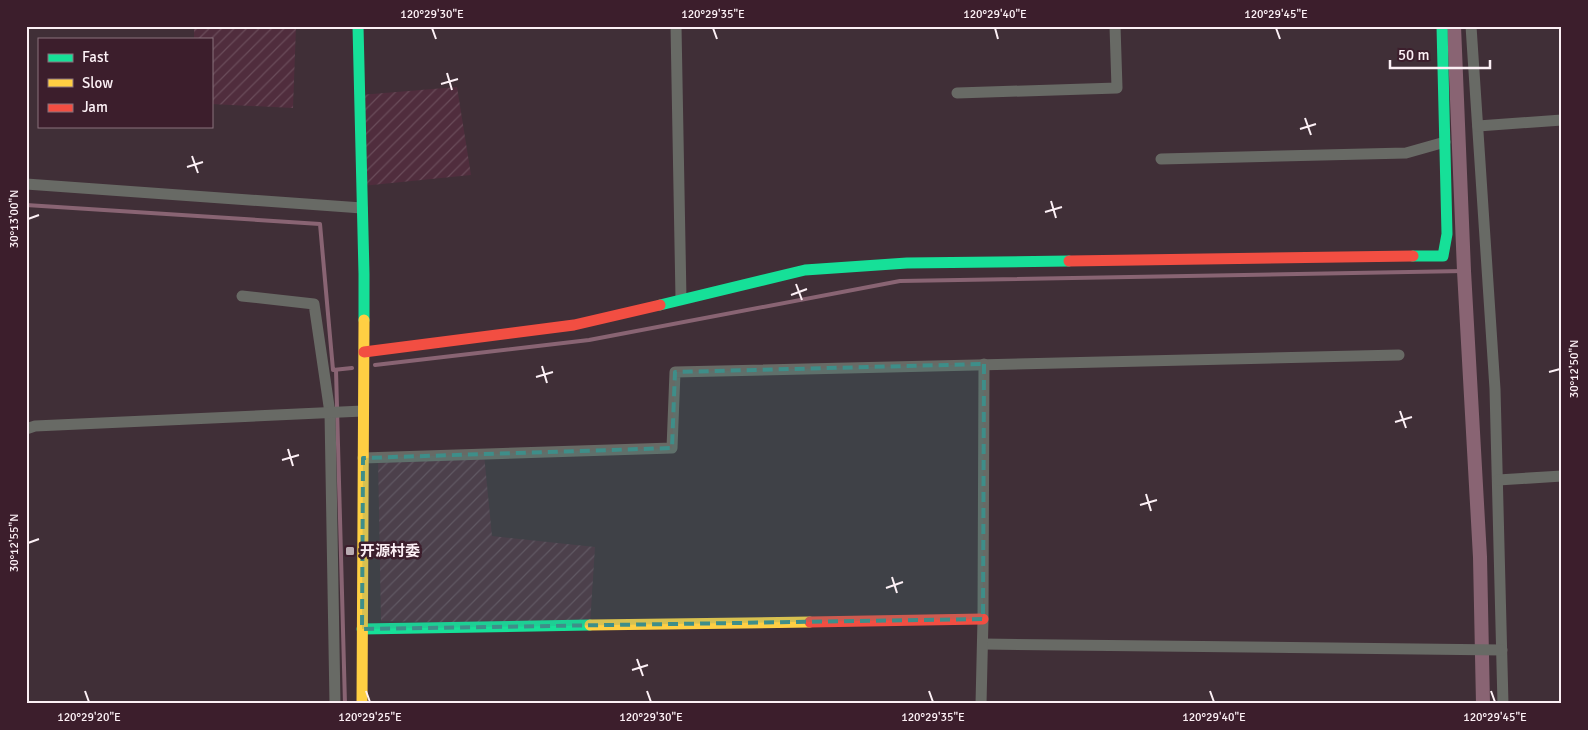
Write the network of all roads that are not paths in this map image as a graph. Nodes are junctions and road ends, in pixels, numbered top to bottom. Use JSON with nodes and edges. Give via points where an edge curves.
{"nodes":[{"id":1,"x":358,"y":26,"type":"edge"},
{"id":2,"x":676,"y":26,"type":"edge"},
{"id":3,"x":1115,"y":26,"type":"edge"},
{"id":4,"x":1442,"y":26,"type":"edge"},
{"id":5,"x":1471,"y":26,"type":"edge"},
{"id":6,"x":957,"y":93,"type":"dead end"},
{"id":7,"x":1562,"y":120,"type":"edge"},
{"id":8,"x":1478,"y":126,"type":"junction"},
{"id":9,"x":1445,"y":142,"type":"junction"},
{"id":10,"x":1162,"y":159,"type":"dead end"},
{"id":11,"x":26,"y":184,"type":"edge"},
{"id":12,"x":362,"y":208,"type":"junction"},
{"id":13,"x":242,"y":296,"type":"dead end"},
{"id":14,"x":681,"y":299,"type":"junction"},
{"id":15,"x":364,"y":352,"type":"junction"},
{"id":16,"x":1399,"y":355,"type":"dead end"},
{"id":17,"x":984,"y":364,"type":"junction"},
{"id":18,"x":363,"y":411,"type":"junction"},
{"id":19,"x":330,"y":413,"type":"junction"},
{"id":20,"x":26,"y":429,"type":"edge"},
{"id":21,"x":363,"y":458,"type":"junction"},
{"id":22,"x":1562,"y":476,"type":"edge"},
{"id":23,"x":1498,"y":480,"type":"junction"},
{"id":24,"x":983,"y":618,"type":"junction"},
{"id":25,"x":362,"y":629,"type":"junction"},
{"id":26,"x":982,"y":644,"type":"junction"},
{"id":27,"x":1502,"y":650,"type":"junction"},
{"id":28,"x":335,"y":704,"type":"edge"},
{"id":29,"x":362,"y":704,"type":"edge"},
{"id":30,"x":981,"y":704,"type":"edge"},
{"id":31,"x":1502,"y":704,"type":"edge"}],
"edges":[{"from":1,"to":12,"type":"street"},
{"from":2,"to":14,"type":"street"},
{"from":3,"to":6,"type":"street","via":[[1117,88]]},
{"from":4,"to":9,"type":"street"},
{"from":5,"to":8,"type":"street"},
{"from":7,"to":8,"type":"street"},
{"from":8,"to":23,"type":"street"},
{"from":9,"to":10,"type":"street","via":[[1406,153]]},
{"from":9,"to":14,"type":"street","via":[[1447,234],[1443,256],[907,263],[805,270]]},
{"from":11,"to":12,"type":"street"},
{"from":12,"to":15,"type":"street"},
{"from":13,"to":19,"type":"street","via":[[314,304]]},
{"from":14,"to":15,"type":"street","via":[[574,325]]},
{"from":15,"to":18,"type":"street"},
{"from":16,"to":17,"type":"street"},
{"from":17,"to":21,"type":"street","via":[[675,372],[672,448]]},
{"from":17,"to":24,"type":"street"},
{"from":18,"to":19,"type":"street"},
{"from":18,"to":21,"type":"street"},
{"from":19,"to":20,"type":"street","via":[[35,426]]},
{"from":19,"to":28,"type":"street"},
{"from":21,"to":25,"type":"street"},
{"from":22,"to":23,"type":"street"},
{"from":23,"to":27,"type":"street"},
{"from":24,"to":25,"type":"street"},
{"from":24,"to":26,"type":"street"},
{"from":25,"to":29,"type":"street"},
{"from":26,"to":27,"type":"street"},
{"from":26,"to":30,"type":"street"},
{"from":27,"to":31,"type":"street"}]}
